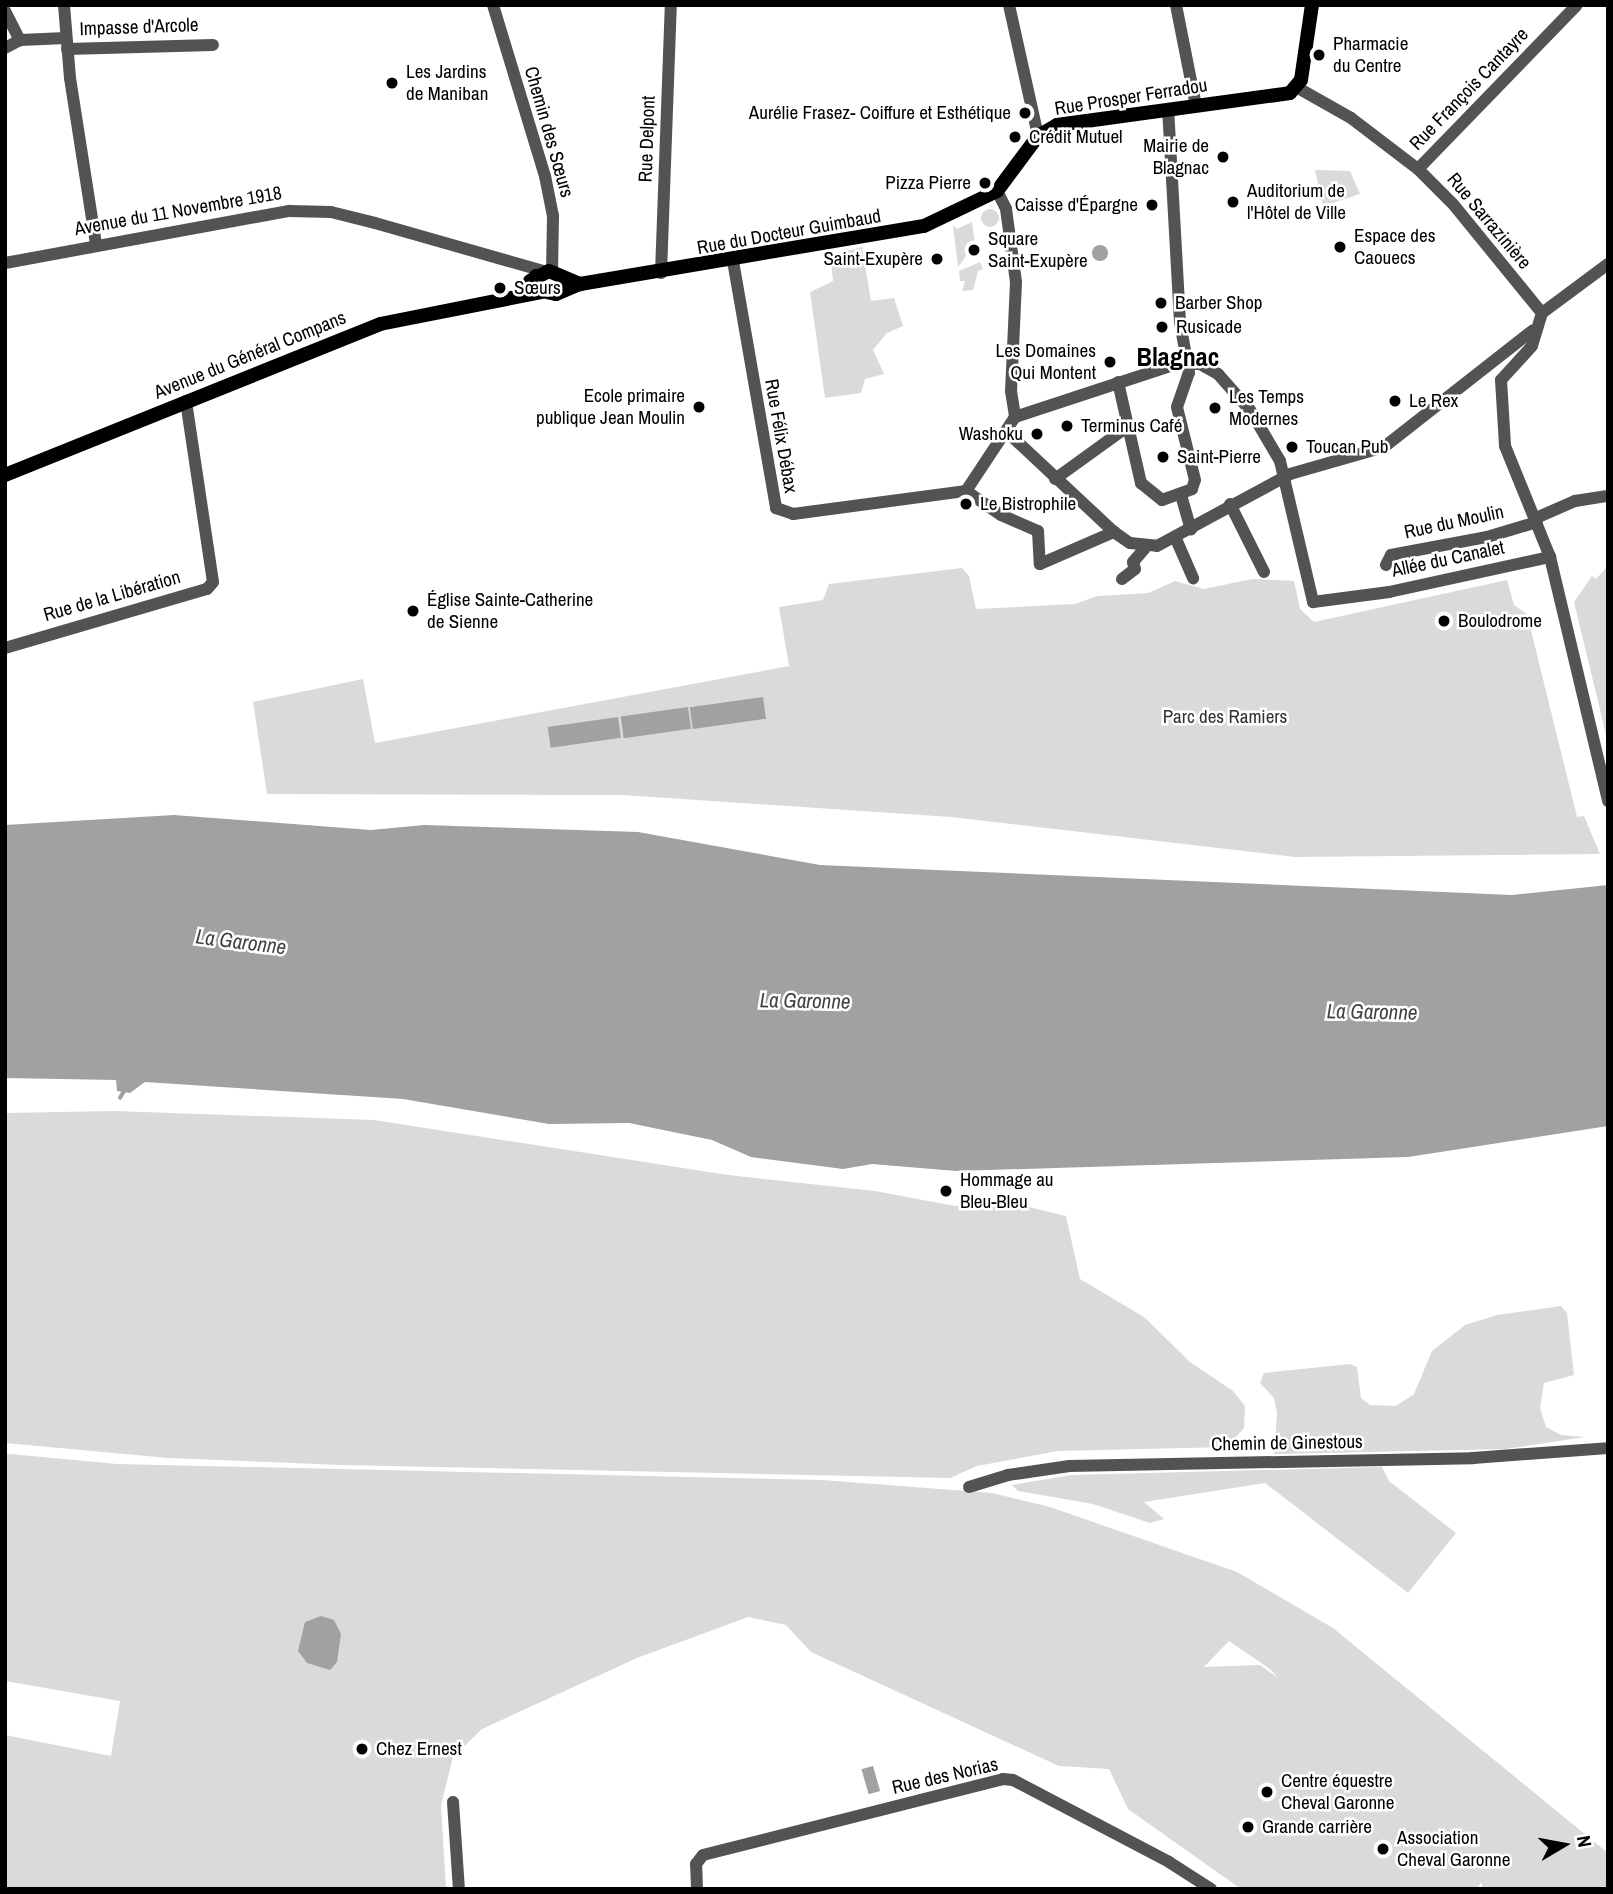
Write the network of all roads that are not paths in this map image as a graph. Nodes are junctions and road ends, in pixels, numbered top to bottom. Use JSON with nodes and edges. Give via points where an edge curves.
{"nodes":[{"id":1,"x":64,"y":5,"type":"edge"},
{"id":2,"x":493,"y":5,"type":"edge"},
{"id":3,"x":671,"y":5,"type":"edge"},
{"id":4,"x":1009,"y":5,"type":"edge"},
{"id":5,"x":1176,"y":5,"type":"edge"},
{"id":6,"x":1312,"y":5,"type":"edge"},
{"id":7,"x":1577,"y":5,"type":"edge"},
{"id":8,"x":5,"y":11,"type":"edge"},
{"id":9,"x":20,"y":40,"type":"junction"},
{"id":10,"x":66,"y":43,"type":"junction"},
{"id":11,"x":213,"y":45,"type":"dead end"},
{"id":12,"x":5,"y":48,"type":"edge"},
{"id":13,"x":1298,"y":88,"type":"junction"},
{"id":14,"x":1196,"y":106,"type":"junction"},
{"id":15,"x":1169,"y":114,"type":"junction"},
{"id":16,"x":1038,"y":136,"type":"junction"},
{"id":17,"x":1418,"y":169,"type":"junction"},
{"id":18,"x":997,"y":191,"type":"junction"},
{"id":19,"x":96,"y":244,"type":"junction"},
{"id":20,"x":733,"y":261,"type":"junction"},
{"id":21,"x":5,"y":263,"type":"edge"},
{"id":22,"x":1608,"y":264,"type":"edge"},
{"id":23,"x":661,"y":273,"type":"junction"},
{"id":24,"x":545,"y":281,"type":"junction"},
{"id":25,"x":1542,"y":313,"type":"junction"},
{"id":26,"x":1534,"y":330,"type":"junction"},
{"id":27,"x":1185,"y":363,"type":"junction"},
{"id":28,"x":1118,"y":382,"type":"junction"},
{"id":29,"x":186,"y":401,"type":"junction"},
{"id":30,"x":1015,"y":417,"type":"junction"},
{"id":31,"x":1127,"y":427,"type":"junction"},
{"id":32,"x":1006,"y":431,"type":"junction"},
{"id":33,"x":5,"y":475,"type":"edge"},
{"id":34,"x":1285,"y":477,"type":"junction"},
{"id":35,"x":1055,"y":479,"type":"junction"},
{"id":36,"x":966,"y":491,"type":"junction"},
{"id":37,"x":1181,"y":495,"type":"junction"},
{"id":38,"x":1608,"y":496,"type":"edge"},
{"id":39,"x":1230,"y":504,"type":"junction"},
{"id":40,"x":1536,"y":520,"type":"junction"},
{"id":41,"x":1191,"y":530,"type":"junction"},
{"id":42,"x":1114,"y":532,"type":"junction"},
{"id":43,"x":1176,"y":539,"type":"junction"},
{"id":44,"x":1145,"y":548,"type":"junction"},
{"id":45,"x":1550,"y":557,"type":"junction"},
{"id":46,"x":1386,"y":565,"type":"dead end"},
{"id":47,"x":1264,"y":572,"type":"dead end"},
{"id":48,"x":1193,"y":578,"type":"dead end"},
{"id":49,"x":1122,"y":579,"type":"dead end"},
{"id":50,"x":5,"y":648,"type":"edge"},
{"id":51,"x":1608,"y":802,"type":"edge"},
{"id":52,"x":1608,"y":1448,"type":"edge"},
{"id":53,"x":969,"y":1487,"type":"dead end"},
{"id":54,"x":453,"y":1802,"type":"dead end"},
{"id":55,"x":459,"y":1889,"type":"edge"},
{"id":56,"x":697,"y":1889,"type":"edge"},
{"id":57,"x":1211,"y":1889,"type":"edge"}],
"edges":[{"from":1,"to":10,"type":"street"},
{"from":2,"to":24,"type":"street","name":"Chemin des Sœurs","via":[[553,216]]},
{"from":3,"to":23,"type":"street","name":"Rue Delpont"},
{"from":4,"to":16,"type":"street"},
{"from":5,"to":14,"type":"street"},
{"from":6,"to":13,"type":"main road"},
{"from":7,"to":17,"type":"street","name":"Rue François Cantayre"},
{"from":8,"to":9,"type":"street"},
{"from":9,"to":10,"type":"street","name":"Impasse d'Arcole"},
{"from":9,"to":12,"type":"street"},
{"from":10,"to":11,"type":"street","name":"Impasse d'Arcole"},
{"from":10,"to":19,"type":"street"},
{"from":13,"to":14,"type":"main road","name":"Rue Prosper Ferradou","via":[[1280,96]]},
{"from":13,"to":17,"type":"street","name":"Rue Sarrazinière","via":[[1351,118]]},
{"from":14,"to":15,"type":"main road","name":"Rue Prosper Ferradou"},
{"from":15,"to":16,"type":"main road","name":"Rue Prosper Ferradou","via":[[1067,123]]},
{"from":15,"to":27,"type":"street"},
{"from":16,"to":18,"type":"main road","name":"Rue Prosper Ferradou"},
{"from":17,"to":25,"type":"street","name":"Rue Sarrazinière","via":[[1453,204]]},
{"from":18,"to":20,"type":"main road","name":"Rue du Docteur Guimbaud","via":[[962,211],[912,230]]},
{"from":18,"to":30,"type":"street","via":[[1006,209],[1016,282],[1011,391]]},
{"from":19,"to":21,"type":"street","name":"Avenue du 11 Novembre 1918"},
{"from":19,"to":24,"type":"street","name":"Avenue du 11 Novembre 1918","via":[[251,215],[310,211],[388,226],[520,265]]},
{"from":20,"to":23,"type":"main road","name":"Rue du Docteur Guimbaud"},
{"from":20,"to":36,"type":"street","name":"Rue Félix Débax","via":[[771,497],[779,511],[793,514]]},
{"from":22,"to":25,"type":"street"},
{"from":23,"to":24,"type":"main road","name":"Rue du Docteur Guimbaud","via":[[580,284]]},
{"from":24,"to":29,"type":"main road","name":"Avenue du Général Compans","via":[[516,294],[380,324]]},
{"from":25,"to":26,"type":"street"},
{"from":26,"to":34,"type":"street","via":[[1398,439],[1365,454]]},
{"from":26,"to":40,"type":"street","via":[[1532,346],[1501,380],[1505,446]]},
{"from":27,"to":28,"type":"street"},
{"from":27,"to":34,"type":"street","via":[[1200,364],[1218,374],[1250,410]]},
{"from":27,"to":37,"type":"street","via":[[1189,373],[1178,414],[1195,480],[1192,489]]},
{"from":28,"to":30,"type":"street"},
{"from":28,"to":31,"type":"street","via":[[1128,411]]},
{"from":29,"to":33,"type":"main road","name":"Avenue du Général Compans"},
{"from":29,"to":50,"type":"street","name":"Rue de la Libération","via":[[213,582],[207,589]]},
{"from":30,"to":32,"type":"street"},
{"from":31,"to":35,"type":"street"},
{"from":31,"to":37,"type":"street","via":[[1147,491],[1162,500]]},
{"from":32,"to":35,"type":"street"},
{"from":32,"to":36,"type":"street"},
{"from":34,"to":39,"type":"street"},
{"from":34,"to":45,"type":"street","name":"Allée du Canalet","via":[[1313,602],[1378,594]]},
{"from":35,"to":42,"type":"street"},
{"from":36,"to":42,"type":"street","via":[[1001,515],[1038,531],[1040,564]]},
{"from":37,"to":41,"type":"street"},
{"from":38,"to":40,"type":"street","name":"Rue du Moulin","via":[[1575,501]]},
{"from":39,"to":41,"type":"street"},
{"from":39,"to":47,"type":"street"},
{"from":40,"to":45,"type":"street"},
{"from":40,"to":46,"type":"street","name":"Rue du Moulin","via":[[1488,537],[1391,555]]},
{"from":41,"to":43,"type":"street"},
{"from":42,"to":44,"type":"street"},
{"from":43,"to":44,"type":"street"},
{"from":43,"to":48,"type":"street"},
{"from":44,"to":49,"type":"street","via":[[1133,562],[1135,569]]},
{"from":45,"to":51,"type":"street"},
{"from":52,"to":53,"type":"street","name":"Chemin de Ginestous","via":[[1473,1458],[1069,1466],[1008,1475]]},
{"from":54,"to":55,"type":"street"},
{"from":56,"to":57,"type":"street","name":"Rue des Norias","via":[[696,1864],[703,1855],[1003,1779],[1013,1780],[1169,1861]]}]}
